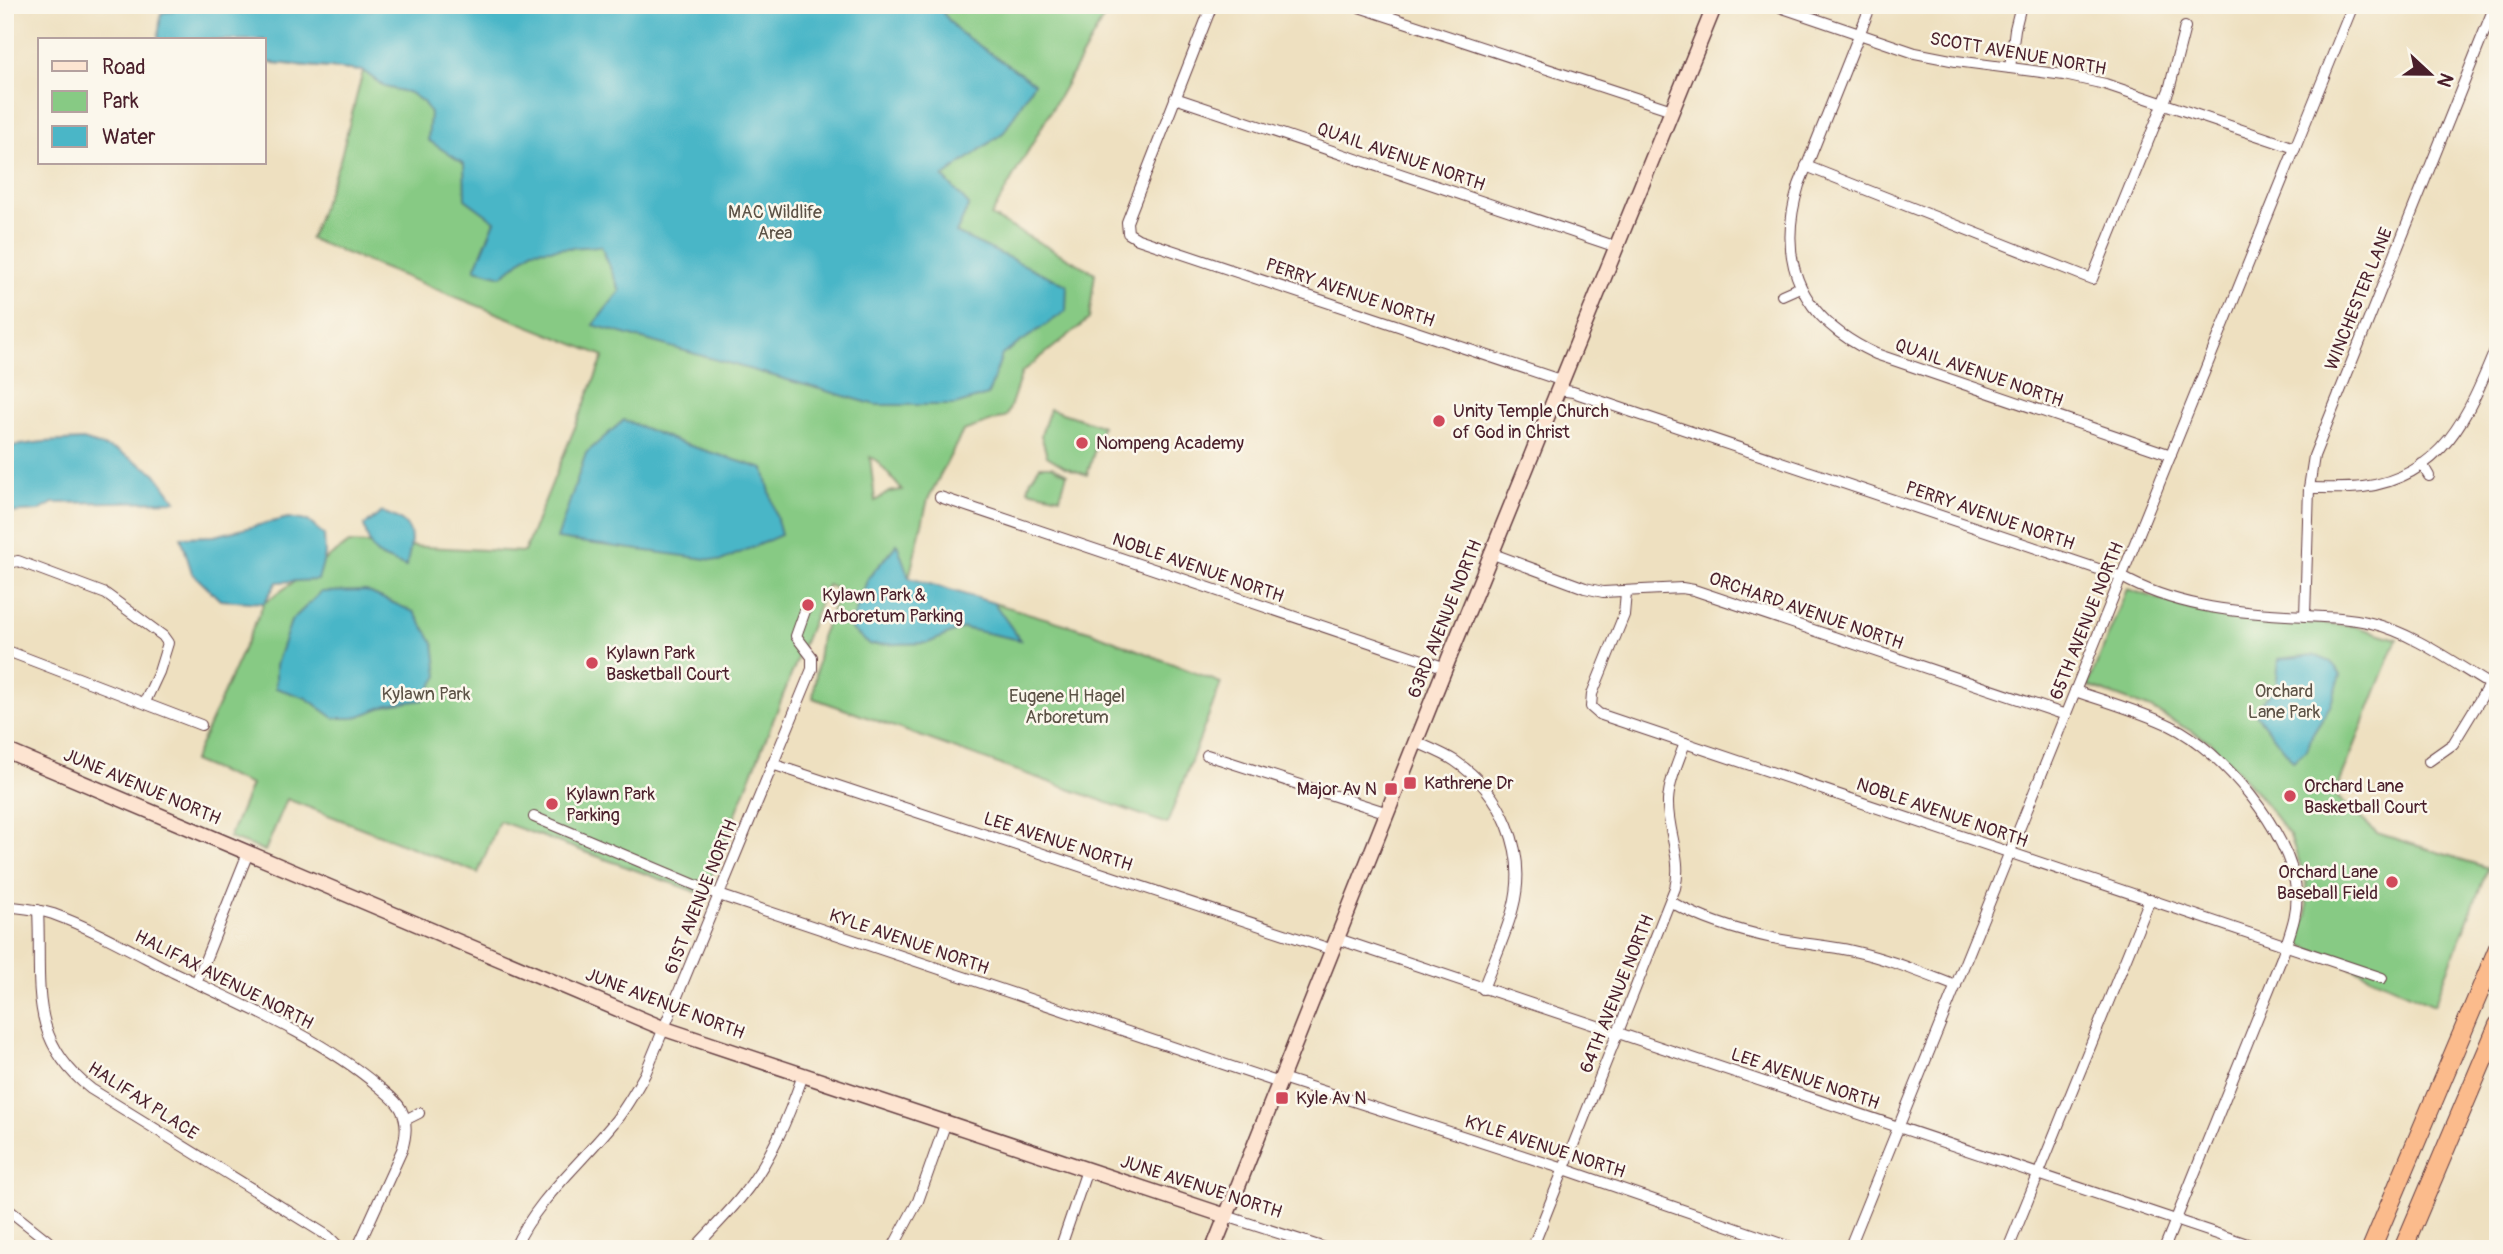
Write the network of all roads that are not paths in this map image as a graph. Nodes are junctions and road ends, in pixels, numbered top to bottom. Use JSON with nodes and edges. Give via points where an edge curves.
{"nodes":[{"id":1,"x":1212,"y":5,"type":"edge"},
{"id":2,"x":1353,"y":5,"type":"edge"},
{"id":3,"x":1715,"y":5,"type":"edge"},
{"id":4,"x":1774,"y":5,"type":"edge"},
{"id":5,"x":1871,"y":5,"type":"edge"},
{"id":6,"x":2021,"y":5,"type":"edge"},
{"id":7,"x":2353,"y":5,"type":"edge"},
{"id":8,"x":2495,"y":5,"type":"edge"},
{"id":9,"x":2185,"y":27,"type":"dead end"},
{"id":10,"x":1859,"y":35,"type":"junction"},
{"id":11,"x":2010,"y":68,"type":"junction"},
{"id":12,"x":1175,"y":98,"type":"junction"},
{"id":13,"x":2164,"y":103,"type":"junction"},
{"id":14,"x":1672,"y":110,"type":"junction"},
{"id":15,"x":2295,"y":148,"type":"junction"},
{"id":16,"x":1806,"y":166,"type":"junction"},
{"id":17,"x":1617,"y":247,"type":"junction"},
{"id":18,"x":1800,"y":287,"type":"junction"},
{"id":19,"x":1782,"y":295,"type":"dead end"},
{"id":20,"x":2498,"y":343,"type":"edge"},
{"id":21,"x":1561,"y":385,"type":"junction"},
{"id":22,"x":2171,"y":454,"type":"junction"},
{"id":23,"x":2422,"y":464,"type":"junction"},
{"id":24,"x":2429,"y":476,"type":"dead end"},
{"id":25,"x":2309,"y":488,"type":"junction"},
{"id":26,"x":940,"y":497,"type":"dead end"},
{"id":27,"x":1493,"y":554,"type":"junction"},
{"id":28,"x":5,"y":569,"type":"edge"},
{"id":29,"x":2122,"y":578,"type":"junction"},
{"id":30,"x":1626,"y":592,"type":"junction"},
{"id":31,"x":806,"y":608,"type":"dead end"},
{"id":32,"x":2305,"y":616,"type":"junction"},
{"id":33,"x":5,"y":650,"type":"edge"},
{"id":34,"x":1446,"y":668,"type":"junction"},
{"id":35,"x":2498,"y":670,"type":"edge"},
{"id":36,"x":2489,"y":684,"type":"junction"},
{"id":37,"x":2075,"y":691,"type":"junction"},
{"id":38,"x":145,"y":702,"type":"junction"},
{"id":39,"x":2066,"y":715,"type":"junction"},
{"id":40,"x":201,"y":726,"type":"dead end"},
{"id":41,"x":1416,"y":742,"type":"junction"},
{"id":42,"x":1685,"y":743,"type":"junction"},
{"id":43,"x":5,"y":750,"type":"edge"},
{"id":44,"x":1207,"y":755,"type":"dead end"},
{"id":45,"x":2429,"y":761,"type":"dead end"},
{"id":46,"x":772,"y":764,"type":"junction"},
{"id":47,"x":1388,"y":813,"type":"junction"},
{"id":48,"x":534,"y":817,"type":"dead end"},
{"id":49,"x":248,"y":853,"type":"junction"},
{"id":50,"x":2010,"y":853,"type":"junction"},
{"id":51,"x":719,"y":895,"type":"junction"},
{"id":52,"x":2150,"y":898,"type":"junction"},
{"id":53,"x":1671,"y":902,"type":"junction"},
{"id":54,"x":5,"y":906,"type":"edge"},
{"id":55,"x":38,"y":910,"type":"junction"},
{"id":56,"x":1336,"y":944,"type":"junction"},
{"id":57,"x":2286,"y":944,"type":"junction"},
{"id":58,"x":2498,"y":948,"type":"edge"},
{"id":59,"x":2382,"y":978,"type":"dead end"},
{"id":60,"x":196,"y":983,"type":"junction"},
{"id":61,"x":1956,"y":986,"type":"junction"},
{"id":62,"x":1483,"y":989,"type":"junction"},
{"id":63,"x":2498,"y":1027,"type":"edge"},
{"id":64,"x":665,"y":1029,"type":"junction"},
{"id":65,"x":1619,"y":1032,"type":"junction"},
{"id":66,"x":803,"y":1075,"type":"junction"},
{"id":67,"x":1281,"y":1080,"type":"junction"},
{"id":68,"x":419,"y":1113,"type":"dead end"},
{"id":69,"x":405,"y":1120,"type":"junction"},
{"id":70,"x":946,"y":1122,"type":"junction"},
{"id":71,"x":1899,"y":1128,"type":"junction"},
{"id":72,"x":1564,"y":1169,"type":"junction"},
{"id":73,"x":1087,"y":1170,"type":"junction"},
{"id":74,"x":2038,"y":1174,"type":"junction"},
{"id":75,"x":5,"y":1207,"type":"edge"},
{"id":76,"x":1226,"y":1216,"type":"junction"},
{"id":77,"x":2176,"y":1220,"type":"junction"},
{"id":78,"x":58,"y":1249,"type":"edge"},
{"id":79,"x":341,"y":1249,"type":"edge"},
{"id":80,"x":357,"y":1249,"type":"edge"},
{"id":81,"x":514,"y":1249,"type":"edge"},
{"id":82,"x":694,"y":1249,"type":"edge"},
{"id":83,"x":892,"y":1249,"type":"edge"},
{"id":84,"x":1060,"y":1249,"type":"edge"},
{"id":85,"x":1213,"y":1249,"type":"edge"},
{"id":86,"x":1328,"y":1249,"type":"edge"},
{"id":87,"x":1532,"y":1249,"type":"edge"},
{"id":88,"x":1796,"y":1249,"type":"edge"},
{"id":89,"x":1849,"y":1249,"type":"edge"},
{"id":90,"x":2008,"y":1249,"type":"edge"},
{"id":91,"x":2164,"y":1249,"type":"edge"},
{"id":92,"x":2262,"y":1249,"type":"edge"},
{"id":93,"x":2371,"y":1249,"type":"edge"},
{"id":94,"x":2403,"y":1249,"type":"edge"},
{"id":95,"x":2412,"y":1249,"type":"edge"}],
"edges":[{"from":1,"to":12,"type":"street"},
{"from":2,"to":14,"type":"street"},
{"from":3,"to":14,"type":"street","name":"63RD AVENUE NORTH"},
{"from":4,"to":10,"type":"street","name":"SCOTT AVENUE NORTH"},
{"from":5,"to":10,"type":"street","name":"QUAIL AVENUE NORTH"},
{"from":6,"to":11,"type":"street"},
{"from":7,"to":15,"type":"street","name":"65TH AVENUE NORTH"},
{"from":8,"to":25,"type":"street","name":"WINCHESTER LANE","via":[[2321,435]]},
{"from":9,"to":13,"type":"street"},
{"from":10,"to":11,"type":"street","name":"SCOTT AVENUE NORTH","via":[[1915,53]]},
{"from":10,"to":16,"type":"street","name":"QUAIL AVENUE NORTH"},
{"from":11,"to":13,"type":"street","name":"SCOTT AVENUE NORTH","via":[[2105,84]]},
{"from":12,"to":17,"type":"street","name":"QUAIL AVENUE NORTH"},
{"from":12,"to":21,"type":"street","name":"PERRY AVENUE NORTH","via":[[1127,222],[1128,233]]},
{"from":13,"to":15,"type":"street","name":"SCOTT AVENUE NORTH"},
{"from":13,"to":16,"type":"street","via":[[2092,279]]},
{"from":14,"to":17,"type":"street","name":"63RD AVENUE NORTH"},
{"from":15,"to":22,"type":"street","name":"65TH AVENUE NORTH"},
{"from":16,"to":18,"type":"street","name":"QUAIL AVENUE NORTH","via":[[1790,226],[1791,257]]},
{"from":17,"to":21,"type":"street","name":"63RD AVENUE NORTH"},
{"from":18,"to":19,"type":"street"},
{"from":18,"to":22,"type":"street","name":"QUAIL AVENUE NORTH","via":[[1824,321],[1866,350]]},
{"from":20,"to":23,"type":"street","via":[[2465,419]]},
{"from":21,"to":27,"type":"street","name":"63RD AVENUE NORTH"},
{"from":21,"to":29,"type":"street","name":"PERRY AVENUE NORTH"},
{"from":22,"to":29,"type":"street","name":"65TH AVENUE NORTH"},
{"from":23,"to":24,"type":"street"},
{"from":23,"to":25,"type":"street","via":[[2363,487]]},
{"from":25,"to":32,"type":"street","name":"WINCHESTER LANE"},
{"from":26,"to":34,"type":"street","name":"NOBLE AVENUE NORTH"},
{"from":27,"to":30,"type":"street","name":"ORCHARD AVENUE NORTH","via":[[1585,588]]},
{"from":27,"to":34,"type":"street","name":"63RD AVENUE NORTH"},
{"from":28,"to":38,"type":"street","via":[[18,561],[106,594],[163,636],[168,643]]},
{"from":29,"to":32,"type":"street","name":"PERRY AVENUE NORTH","via":[[2209,607]]},
{"from":29,"to":37,"type":"street","name":"65TH AVENUE NORTH"},
{"from":30,"to":39,"type":"street","name":"ORCHARD AVENUE NORTH","via":[[1694,590]]},
{"from":30,"to":42,"type":"street","name":"NOBLE AVENUE NORTH","via":[[1624,615],[1591,707],[1599,714]]},
{"from":31,"to":46,"type":"street","name":"61ST AVENUE NORTH","via":[[796,636],[812,657],[812,669]]},
{"from":32,"to":36,"type":"street","name":"PERRY AVENUE NORTH","via":[[2374,624],[2426,646]]},
{"from":33,"to":38,"type":"street"},
{"from":34,"to":41,"type":"street","name":"63RD AVENUE NORTH"},
{"from":35,"to":36,"type":"street"},
{"from":36,"to":45,"type":"street","via":[[2453,744]]},
{"from":37,"to":39,"type":"street","name":"65TH AVENUE NORTH"},
{"from":37,"to":57,"type":"street","via":[[2172,726],[2230,773],[2270,821],[2289,855],[2297,893]]},
{"from":38,"to":40,"type":"street"},
{"from":39,"to":50,"type":"street","name":"65TH AVENUE NORTH"},
{"from":41,"to":47,"type":"street","name":"63RD AVENUE NORTH"},
{"from":41,"to":62,"type":"street","via":[[1472,774],[1502,812],[1511,834],[1518,882],[1514,906]]},
{"from":42,"to":50,"type":"street","name":"NOBLE AVENUE NORTH"},
{"from":42,"to":53,"type":"street","name":"64TH AVENUE NORTH","via":[[1668,801],[1678,862]]},
{"from":43,"to":49,"type":"street","name":"JUNE AVENUE NORTH"},
{"from":44,"to":47,"type":"street"},
{"from":46,"to":51,"type":"street","name":"61ST AVENUE NORTH"},
{"from":46,"to":56,"type":"street","name":"LEE AVENUE NORTH"},
{"from":47,"to":56,"type":"street","name":"63RD AVENUE NORTH"},
{"from":48,"to":51,"type":"street","name":"KYLE AVENUE NORTH"},
{"from":49,"to":60,"type":"street"},
{"from":49,"to":64,"type":"street","name":"JUNE AVENUE NORTH"},
{"from":50,"to":52,"type":"street","name":"NOBLE AVENUE NORTH"},
{"from":50,"to":61,"type":"street","name":"65TH AVENUE NORTH"},
{"from":51,"to":64,"type":"street","name":"61ST AVENUE NORTH"},
{"from":51,"to":67,"type":"street","name":"KYLE AVENUE NORTH"},
{"from":52,"to":57,"type":"street","name":"NOBLE AVENUE NORTH"},
{"from":52,"to":74,"type":"street"},
{"from":53,"to":61,"type":"street","via":[[1734,927],[1891,961]]},
{"from":53,"to":65,"type":"street","name":"64TH AVENUE NORTH"},
{"from":54,"to":55,"type":"street","name":"HALIFAX AVENUE NORTH"},
{"from":55,"to":60,"type":"street","name":"HALIFAX AVENUE NORTH","via":[[80,925]]},
{"from":55,"to":79,"type":"street","name":"HALIFAX PLACE","via":[[42,1017],[49,1039],[74,1076],[328,1236]]},
{"from":56,"to":62,"type":"street","name":"LEE AVENUE NORTH"},
{"from":56,"to":67,"type":"street","name":"63RD AVENUE NORTH"},
{"from":57,"to":59,"type":"street","name":"NOBLE AVENUE NORTH"},
{"from":57,"to":77,"type":"street"},
{"from":58,"to":93,"type":"highway"},
{"from":60,"to":69,"type":"street","name":"HALIFAX AVENUE NORTH","via":[[364,1074],[400,1107]]},
{"from":61,"to":71,"type":"street","name":"65TH AVENUE NORTH"},
{"from":62,"to":65,"type":"street","name":"LEE AVENUE NORTH"},
{"from":63,"to":94,"type":"highway"},
{"from":63,"to":95,"type":"highway"},
{"from":64,"to":66,"type":"street","name":"JUNE AVENUE NORTH"},
{"from":64,"to":81,"type":"street","name":"61ST AVENUE NORTH","via":[[632,1098],[550,1193]]},
{"from":65,"to":71,"type":"street","name":"LEE AVENUE NORTH"},
{"from":65,"to":72,"type":"street","name":"64TH AVENUE NORTH"},
{"from":66,"to":70,"type":"street","name":"JUNE AVENUE NORTH"},
{"from":66,"to":82,"type":"street","via":[[765,1164],[744,1195]]},
{"from":67,"to":72,"type":"street","name":"KYLE AVENUE NORTH"},
{"from":67,"to":76,"type":"street","name":"63RD AVENUE NORTH"},
{"from":68,"to":69,"type":"street"},
{"from":69,"to":80,"type":"street","via":[[402,1150]]},
{"from":70,"to":73,"type":"street","name":"JUNE AVENUE NORTH"},
{"from":70,"to":83,"type":"street","via":[[918,1201]]},
{"from":71,"to":74,"type":"street","name":"LEE AVENUE NORTH"},
{"from":71,"to":89,"type":"street","name":"65TH AVENUE NORTH"},
{"from":72,"to":87,"type":"street","name":"64TH AVENUE NORTH"},
{"from":72,"to":88,"type":"street","name":"KYLE AVENUE NORTH"},
{"from":73,"to":76,"type":"street","name":"JUNE AVENUE NORTH"},
{"from":73,"to":84,"type":"street"},
{"from":74,"to":77,"type":"street","name":"LEE AVENUE NORTH"},
{"from":74,"to":90,"type":"street"},
{"from":75,"to":78,"type":"street"},
{"from":76,"to":85,"type":"street","name":"63RD AVENUE NORTH"},
{"from":76,"to":86,"type":"street","name":"JUNE AVENUE NORTH"},
{"from":77,"to":91,"type":"street"},
{"from":77,"to":92,"type":"street","name":"LEE AVENUE NORTH"}]}
